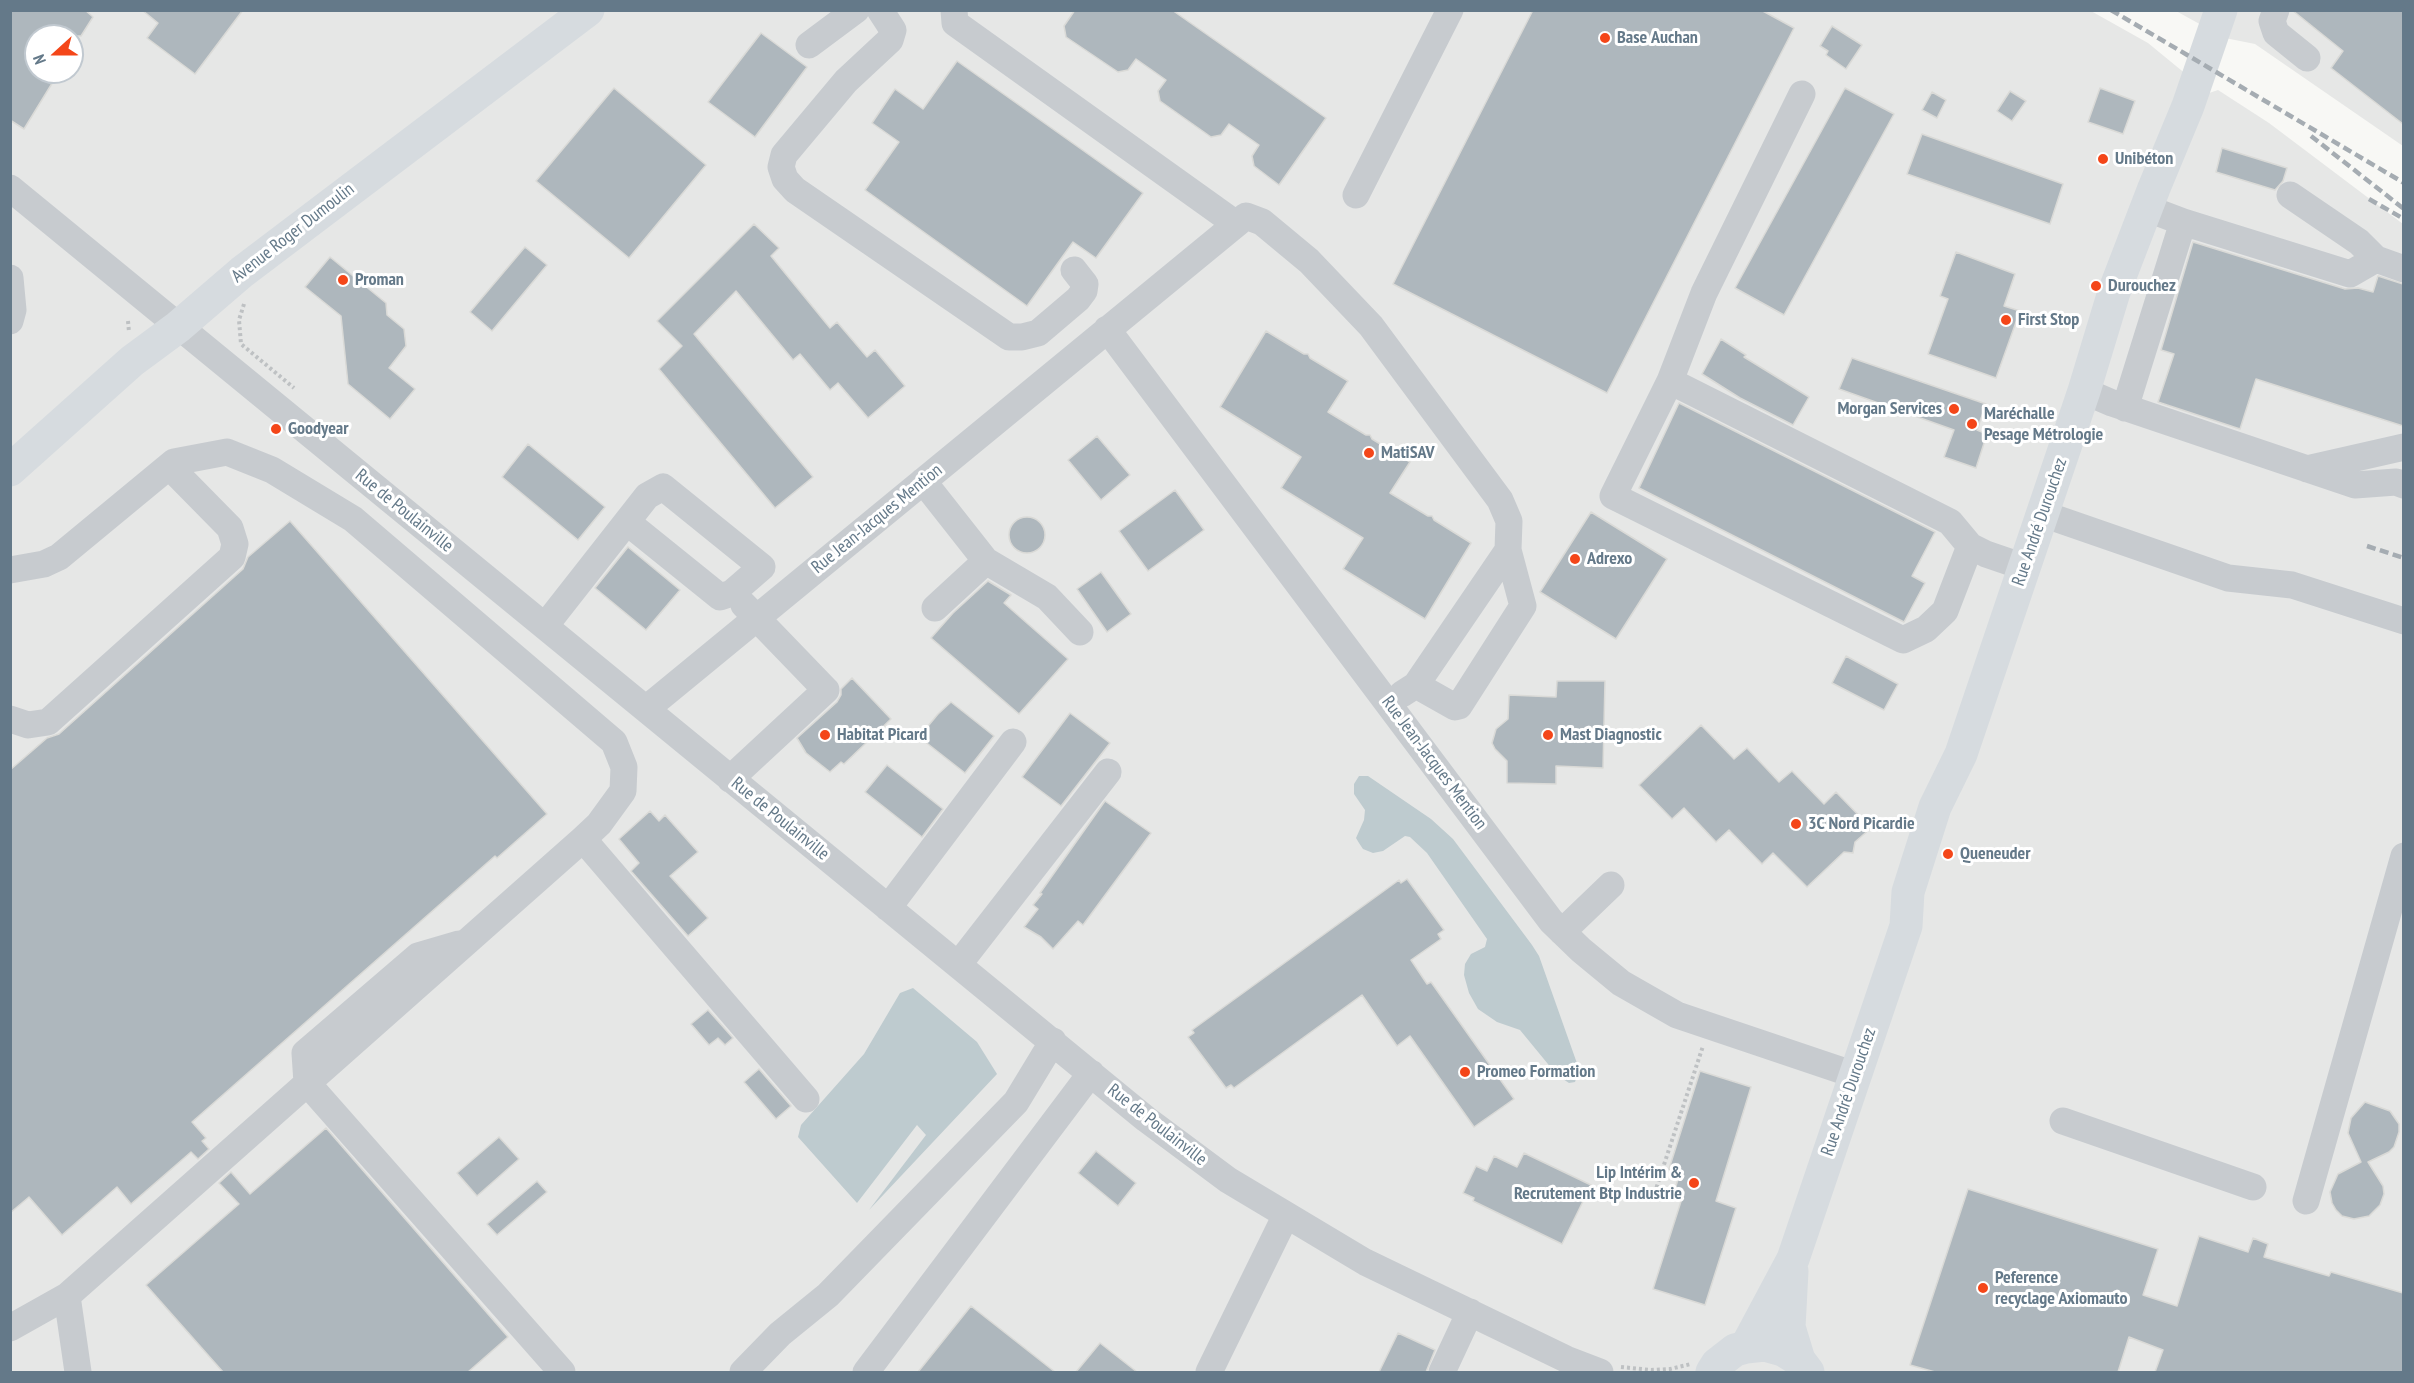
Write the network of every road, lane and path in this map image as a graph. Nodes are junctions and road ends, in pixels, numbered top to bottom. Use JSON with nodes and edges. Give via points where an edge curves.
{"nodes":[{"id":1,"x":588,"y":10,"type":"edge"},
{"id":2,"x":856,"y":10,"type":"edge"},
{"id":3,"x":880,"y":10,"type":"edge"},
{"id":4,"x":954,"y":10,"type":"edge"},
{"id":5,"x":1450,"y":10,"type":"edge"},
{"id":6,"x":2203,"y":10,"type":"edge"},
{"id":7,"x":2221,"y":10,"type":"edge"},
{"id":8,"x":2276,"y":10,"type":"edge"},
{"id":9,"x":809,"y":45,"type":"dead end"},
{"id":10,"x":2307,"y":58,"type":"dead end"},
{"id":11,"x":1802,"y":94,"type":"dead end"},
{"id":12,"x":10,"y":188,"type":"edge"},
{"id":13,"x":1356,"y":195,"type":"dead end"},
{"id":14,"x":2290,"y":195,"type":"dead end"},
{"id":15,"x":2150,"y":198,"type":"junction"},
{"id":16,"x":1241,"y":220,"type":"junction"},
{"id":17,"x":2183,"y":222,"type":"junction"},
{"id":18,"x":2376,"y":259,"type":"junction"},
{"id":19,"x":2403,"y":269,"type":"edge"},
{"id":20,"x":1074,"y":270,"type":"dead end"},
{"id":21,"x":10,"y":278,"type":"edge"},
{"id":22,"x":245,"y":300,"type":"dead end"},
{"id":23,"x":10,"y":321,"type":"edge"},
{"id":24,"x":178,"y":327,"type":"junction"},
{"id":25,"x":1107,"y":329,"type":"junction"},
{"id":26,"x":1670,"y":381,"type":"junction"},
{"id":27,"x":294,"y":389,"type":"dead end"},
{"id":28,"x":2084,"y":391,"type":"junction"},
{"id":29,"x":2125,"y":408,"type":"junction"},
{"id":30,"x":2403,"y":447,"type":"edge"},
{"id":31,"x":169,"y":466,"type":"junction"},
{"id":32,"x":2306,"y":469,"type":"junction"},
{"id":33,"x":10,"y":470,"type":"edge"},
{"id":34,"x":923,"y":481,"type":"junction"},
{"id":35,"x":2403,"y":485,"type":"edge"},
{"id":36,"x":2043,"y":514,"type":"junction"},
{"id":37,"x":627,"y":522,"type":"junction"},
{"id":38,"x":1970,"y":546,"type":"junction"},
{"id":39,"x":1508,"y":550,"type":"junction"},
{"id":40,"x":986,"y":561,"type":"junction"},
{"id":41,"x":2024,"y":567,"type":"junction"},
{"id":42,"x":10,"y":570,"type":"edge"},
{"id":43,"x":732,"y":593,"type":"junction"},
{"id":44,"x":935,"y":608,"type":"dead end"},
{"id":45,"x":757,"y":618,"type":"junction"},
{"id":46,"x":2403,"y":621,"type":"edge"},
{"id":47,"x":545,"y":626,"type":"junction"},
{"id":48,"x":1080,"y":632,"type":"dead end"},
{"id":49,"x":1416,"y":685,"type":"junction"},
{"id":50,"x":1389,"y":702,"type":"junction"},
{"id":51,"x":646,"y":709,"type":"junction"},
{"id":52,"x":10,"y":719,"type":"edge"},
{"id":53,"x":1012,"y":742,"type":"dead end"},
{"id":54,"x":1108,"y":772,"type":"dead end"},
{"id":55,"x":730,"y":778,"type":"junction"},
{"id":56,"x":583,"y":839,"type":"junction"},
{"id":57,"x":2403,"y":856,"type":"edge"},
{"id":58,"x":1611,"y":885,"type":"dead end"},
{"id":59,"x":888,"y":908,"type":"junction"},
{"id":60,"x":1562,"y":932,"type":"junction"},
{"id":61,"x":958,"y":965,"type":"junction"},
{"id":62,"x":1710,"y":1026,"type":"junction"},
{"id":63,"x":1053,"y":1041,"type":"junction"},
{"id":64,"x":1091,"y":1073,"type":"junction"},
{"id":65,"x":1855,"y":1075,"type":"junction"},
{"id":66,"x":307,"y":1083,"type":"junction"},
{"id":67,"x":806,"y":1099,"type":"dead end"},
{"id":68,"x":2063,"y":1121,"type":"dead end"},
{"id":69,"x":2253,"y":1187,"type":"dead end"},
{"id":70,"x":1664,"y":1195,"type":"dead end"},
{"id":71,"x":2306,"y":1201,"type":"dead end"},
{"id":72,"x":1286,"y":1215,"type":"junction"},
{"id":73,"x":1793,"y":1259,"type":"junction"},
{"id":74,"x":67,"y":1296,"type":"junction"},
{"id":75,"x":1470,"y":1312,"type":"junction"},
{"id":76,"x":10,"y":1328,"type":"edge"},
{"id":77,"x":1746,"y":1347,"type":"junction"},
{"id":78,"x":1803,"y":1366,"type":"edge"},
{"id":79,"x":1608,"y":1369,"type":"edge"},
{"id":80,"x":1708,"y":1370,"type":"edge"},
{"id":81,"x":78,"y":1372,"type":"edge"},
{"id":82,"x":562,"y":1372,"type":"edge"},
{"id":83,"x":743,"y":1372,"type":"edge"},
{"id":84,"x":866,"y":1372,"type":"edge"},
{"id":85,"x":1209,"y":1372,"type":"edge"},
{"id":86,"x":1442,"y":1372,"type":"edge"}],
"edges":[{"from":1,"to":24,"type":"main road","name":"Avenue Roger Dumoulin","via":[[303,223]]},
{"from":2,"to":9,"type":"street"},
{"from":3,"to":20,"type":"street","via":[[893,30],[890,40],[846,81],[784,155],[781,167],[785,179],[795,190],[1009,337],[1038,333],[1078,299],[1085,284]]},
{"from":4,"to":16,"type":"street","via":[[954,23]]},
{"from":5,"to":13,"type":"street"},
{"from":6,"to":15,"type":"main road","name":"Rue André Durouchez","via":[[2164,117]]},
{"from":7,"to":15,"type":"main road","name":"Rue André Durouchez","via":[[2188,106]]},
{"from":8,"to":10,"type":"street","via":[[2272,21],[2276,33]]},
{"from":11,"to":26,"type":"street","via":[[1704,293]]},
{"from":12,"to":24,"type":"street","name":"Rue de Poulainville"},
{"from":14,"to":18,"type":"street","via":[[2359,242]]},
{"from":15,"to":17,"type":"street"},
{"from":15,"to":28,"type":"main road","name":"Rue André Durouchez","via":[[2114,292]]},
{"from":16,"to":25,"type":"street","name":"Rue Jean-Jacques Mention"},
{"from":16,"to":39,"type":"street","via":[[1262,222],[1309,261],[1371,326],[1500,500],[1509,521]]},
{"from":17,"to":18,"type":"street","via":[[2350,274]]},
{"from":17,"to":29,"type":"street"},
{"from":18,"to":19,"type":"street"},
{"from":21,"to":23,"type":"street"},
{"from":22,"to":27,"type":"path","via":[[239,320],[241,344]]},
{"from":24,"to":33,"type":"main road","name":"Avenue Roger Dumoulin","via":[[132,361]]},
{"from":24,"to":47,"type":"street","name":"Rue de Poulainville"},
{"from":25,"to":34,"type":"street","name":"Rue Jean-Jacques Mention"},
{"from":25,"to":50,"type":"street","name":"Rue Jean-Jacques Mention"},
{"from":26,"to":38,"type":"street","via":[[1950,522]]},
{"from":26,"to":38,"type":"street","via":[[1613,496],[1903,640],[1926,629],[1945,611]]},
{"from":28,"to":29,"type":"street"},
{"from":28,"to":36,"type":"main road","name":"Rue André Durouchez"},
{"from":29,"to":32,"type":"street"},
{"from":30,"to":32,"type":"street"},
{"from":31,"to":42,"type":"street","via":[[60,557]]},
{"from":31,"to":52,"type":"street","via":[[230,528],[235,544],[232,557],[48,722],[28,725]]},
{"from":31,"to":56,"type":"street","via":[[227,452],[272,470],[353,519],[614,742],[624,767],[622,791]]},
{"from":32,"to":35,"type":"street","via":[[2355,486],[2396,482]]},
{"from":34,"to":40,"type":"street"},
{"from":34,"to":45,"type":"street","name":"Rue Jean-Jacques Mention"},
{"from":36,"to":41,"type":"main road","name":"Rue André Durouchez"},
{"from":36,"to":46,"type":"street","via":[[2228,578],[2292,585]]},
{"from":37,"to":43,"type":"street","via":[[720,597]]},
{"from":37,"to":43,"type":"street","via":[[647,496],[663,487],[762,567]]},
{"from":37,"to":47,"type":"street"},
{"from":38,"to":41,"type":"street"},
{"from":39,"to":49,"type":"street"},
{"from":39,"to":49,"type":"street","via":[[1524,606],[1459,706]]},
{"from":40,"to":44,"type":"street"},
{"from":40,"to":48,"type":"street","via":[[1047,597]]},
{"from":41,"to":65,"type":"main road","name":"Rue André Durouchez","via":[[1961,754],[1953,814],[1925,899],[1906,926]]},
{"from":43,"to":45,"type":"street"},
{"from":45,"to":51,"type":"street","name":"Rue Jean-Jacques Mention"},
{"from":45,"to":55,"type":"street","via":[[826,690]]},
{"from":47,"to":51,"type":"street","name":"Rue de Poulainville"},
{"from":49,"to":50,"type":"street"},
{"from":50,"to":60,"type":"street","name":"Rue Jean-Jacques Mention"},
{"from":51,"to":55,"type":"street","name":"Rue de Poulainville"},
{"from":53,"to":59,"type":"street"},
{"from":54,"to":61,"type":"street"},
{"from":55,"to":59,"type":"street","name":"Rue de Poulainville"},
{"from":56,"to":66,"type":"street"},
{"from":56,"to":67,"type":"street"},
{"from":57,"to":71,"type":"street"},
{"from":58,"to":60,"type":"street"},
{"from":59,"to":61,"type":"street","name":"Rue de Poulainville"},
{"from":60,"to":62,"type":"street","name":"Rue Jean-Jacques Mention","via":[[1621,983],[1677,1015]]},
{"from":61,"to":63,"type":"street","name":"Rue de Poulainville"},
{"from":62,"to":65,"type":"street","name":"Rue Jean-Jacques Mention"},
{"from":62,"to":70,"type":"path","via":[[1654,1195]]},
{"from":63,"to":64,"type":"street","name":"Rue de Poulainville"},
{"from":63,"to":83,"type":"street","via":[[1016,1102],[828,1295]]},
{"from":64,"to":72,"type":"street","name":"Rue de Poulainville","via":[[1228,1180]]},
{"from":64,"to":84,"type":"street"},
{"from":65,"to":73,"type":"main road","name":"Rue André Durouchez"},
{"from":66,"to":74,"type":"street"},
{"from":66,"to":82,"type":"street"},
{"from":68,"to":69,"type":"street"},
{"from":72,"to":75,"type":"street","name":"Rue de Poulainville","via":[[1365,1262]]},
{"from":72,"to":85,"type":"street"},
{"from":73,"to":77,"type":"main road","name":"Rue André Durouchez"},
{"from":73,"to":78,"type":"main road","name":"Rue André Durouchez","via":[[1789,1327]]},
{"from":74,"to":76,"type":"street"},
{"from":74,"to":81,"type":"street"},
{"from":75,"to":79,"type":"street","name":"Rue de Poulainville","via":[[1566,1359]]},
{"from":75,"to":86,"type":"street"},
{"from":77,"to":78,"type":"main road","via":[[1765,1345],[1783,1350]]},
{"from":77,"to":80,"type":"main road","via":[[1735,1350]]},
{"from":79,"to":80,"type":"path","via":[[1671,1369],[1698,1362]]}]}
